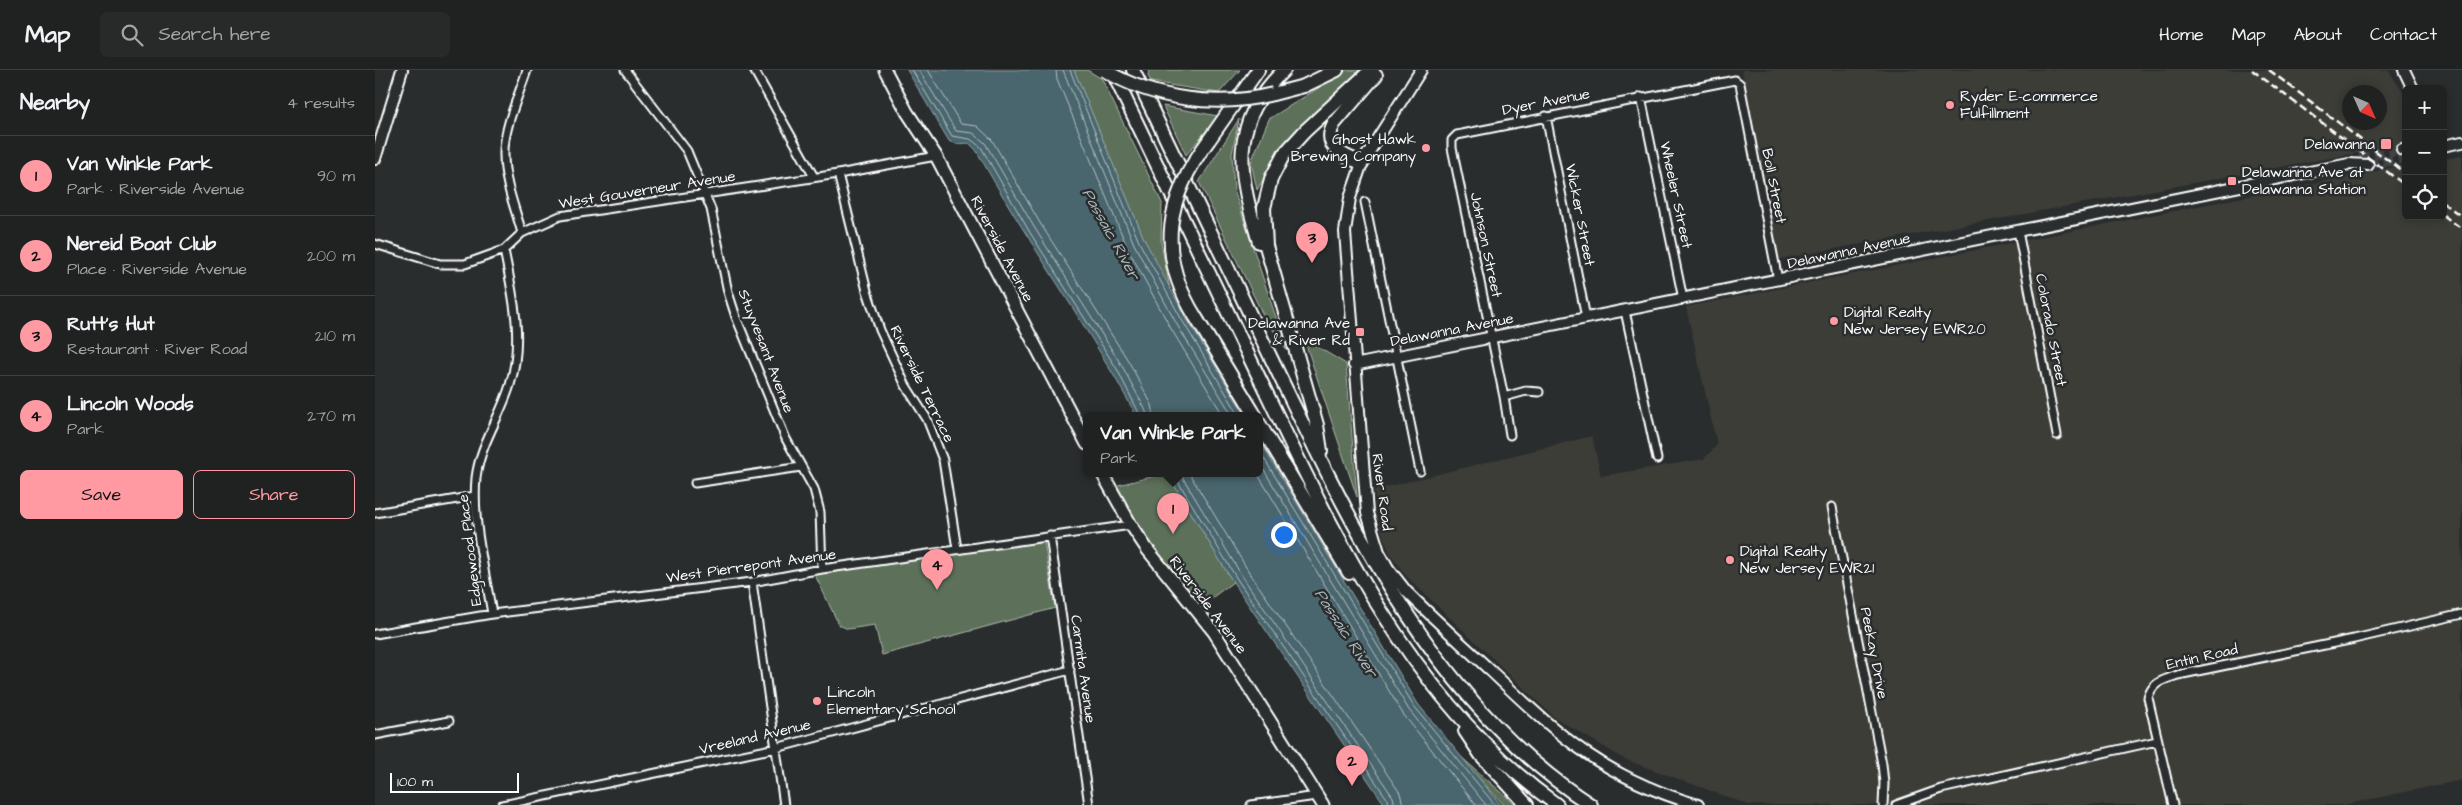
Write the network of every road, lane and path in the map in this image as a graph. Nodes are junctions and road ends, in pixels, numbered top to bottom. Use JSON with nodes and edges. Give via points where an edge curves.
{"nodes":[{"id":1,"x":402,"y":70,"type":"edge"},
{"id":2,"x":527,"y":70,"type":"edge"},
{"id":3,"x":625,"y":70,"type":"edge"},
{"id":4,"x":754,"y":70,"type":"edge"},
{"id":5,"x":885,"y":70,"type":"edge"},
{"id":6,"x":1104,"y":70,"type":"edge"},
{"id":7,"x":1111,"y":70,"type":"edge"},
{"id":8,"x":1133,"y":70,"type":"edge"},
{"id":9,"x":1258,"y":70,"type":"edge"},
{"id":10,"x":1265,"y":70,"type":"edge"},
{"id":11,"x":1283,"y":70,"type":"edge"},
{"id":12,"x":1326,"y":70,"type":"edge"},
{"id":13,"x":1337,"y":70,"type":"edge"},
{"id":14,"x":1371,"y":70,"type":"edge"},
{"id":15,"x":1380,"y":70,"type":"edge"},
{"id":16,"x":1421,"y":70,"type":"edge"},
{"id":17,"x":2404,"y":70,"type":"edge"},
{"id":18,"x":2411,"y":85,"type":"edge"},
{"id":19,"x":1277,"y":93,"type":"junction"},
{"id":20,"x":1641,"y":97,"type":"junction"},
{"id":21,"x":1742,"y":98,"type":"joint"},
{"id":22,"x":1229,"y":113,"type":"junction"},
{"id":23,"x":1546,"y":116,"type":"junction"},
{"id":24,"x":2462,"y":142,"type":"edge"},
{"id":25,"x":2447,"y":145,"type":"edge"},
{"id":26,"x":936,"y":156,"type":"junction"},
{"id":27,"x":1454,"y":158,"type":"joint"},
{"id":28,"x":2359,"y":158,"type":"tunnel mouth"},
{"id":29,"x":375,"y":159,"type":"edge"},
{"id":30,"x":1362,"y":163,"type":"junction"},
{"id":31,"x":2349,"y":164,"type":"junction"},
{"id":32,"x":2368,"y":165,"type":"tunnel mouth"},
{"id":33,"x":838,"y":174,"type":"junction"},
{"id":34,"x":814,"y":178,"type":"junction"},
{"id":35,"x":703,"y":195,"type":"junction"},
{"id":36,"x":1365,"y":202,"type":"dead end"},
{"id":37,"x":2018,"y":231,"type":"junction"},
{"id":38,"x":522,"y":233,"type":"junction"},
{"id":39,"x":375,"y":244,"type":"edge"},
{"id":40,"x":504,"y":250,"type":"junction"},
{"id":41,"x":1778,"y":280,"type":"junction"},
{"id":42,"x":1683,"y":299,"type":"junction"},
{"id":43,"x":1625,"y":311,"type":"junction"},
{"id":44,"x":1586,"y":318,"type":"junction"},
{"id":45,"x":1286,"y":320,"type":"junction"},
{"id":46,"x":1492,"y":338,"type":"junction"},
{"id":47,"x":1397,"y":357,"type":"junction"},
{"id":48,"x":1354,"y":365,"type":"junction"},
{"id":49,"x":1539,"y":392,"type":"dead end"},
{"id":50,"x":1504,"y":397,"type":"junction"},
{"id":51,"x":1253,"y":412,"type":"edge"},
{"id":52,"x":1263,"y":430,"type":"edge"},
{"id":53,"x":1510,"y":435,"type":"dead end"},
{"id":54,"x":2057,"y":435,"type":"dead end"},
{"id":55,"x":1083,"y":436,"type":"edge"},
{"id":56,"x":1657,"y":459,"type":"dead end"},
{"id":57,"x":1322,"y":460,"type":"junction"},
{"id":58,"x":801,"y":467,"type":"junction"},
{"id":59,"x":1420,"y":471,"type":"dead end"},
{"id":60,"x":1104,"y":477,"type":"edge"},
{"id":61,"x":695,"y":483,"type":"dead end"},
{"id":62,"x":475,"y":496,"type":"junction"},
{"id":63,"x":1832,"y":506,"type":"dead end"},
{"id":64,"x":375,"y":513,"type":"edge"},
{"id":65,"x":1131,"y":525,"type":"junction"},
{"id":66,"x":1050,"y":536,"type":"junction"},
{"id":67,"x":957,"y":549,"type":"junction"},
{"id":68,"x":821,"y":569,"type":"junction"},
{"id":69,"x":752,"y":582,"type":"junction"},
{"id":70,"x":492,"y":614,"type":"junction"},
{"id":71,"x":2462,"y":614,"type":"edge"},
{"id":72,"x":375,"y":634,"type":"edge"},
{"id":73,"x":1400,"y":638,"type":"junction"},
{"id":74,"x":1070,"y":670,"type":"junction"},
{"id":75,"x":1436,"y":688,"type":"junction"},
{"id":76,"x":449,"y":721,"type":"dead end"},
{"id":77,"x":375,"y":735,"type":"edge"},
{"id":78,"x":2157,"y":741,"type":"junction"},
{"id":79,"x":776,"y":748,"type":"junction"},
{"id":80,"x":1320,"y":800,"type":"edge"},
{"id":81,"x":502,"y":805,"type":"edge"},
{"id":82,"x":784,"y":805,"type":"edge"},
{"id":83,"x":1089,"y":805,"type":"edge"},
{"id":84,"x":1251,"y":805,"type":"edge"},
{"id":85,"x":1527,"y":805,"type":"edge"},
{"id":86,"x":1557,"y":805,"type":"edge"},
{"id":87,"x":1591,"y":805,"type":"edge"},
{"id":88,"x":1698,"y":805,"type":"edge"},
{"id":89,"x":1883,"y":805,"type":"edge"},
{"id":90,"x":1896,"y":805,"type":"edge"},
{"id":91,"x":2173,"y":805,"type":"edge"}],
"edges":[{"from":1,"to":29,"type":"street"},
{"from":2,"to":38,"type":"street","via":[[503,153]]},
{"from":3,"to":35,"type":"street","name":"Stuyvesant Avenue","via":[[687,151]]},
{"from":4,"to":34,"type":"street"},
{"from":5,"to":26,"type":"main road","name":"Riverside Avenue","via":[[907,112]]},
{"from":6,"to":19,"type":"highway","bridge":true,"via":[[1140,87],[1190,99],[1238,100]]},
{"from":7,"to":73,"type":"highway","via":[[1319,503],[1365,585]]},
{"from":8,"to":57,"type":"highway"},
{"from":9,"to":22,"type":"highway"},
{"from":10,"to":22,"type":"highway"},
{"from":11,"to":45,"type":"highway","via":[[1253,111],[1244,137],[1241,164],[1249,208]]},
{"from":12,"to":19,"type":"highway"},
{"from":13,"to":19,"type":"highway","via":[[1304,86]]},
{"from":14,"to":45,"type":"highway","via":[[1293,142],[1271,179],[1264,208],[1264,231]]},
{"from":15,"to":30,"type":"highway","via":[[1330,132],[1338,152]]},
{"from":16,"to":30,"type":"street","name":"River Road"},
{"from":17,"to":18,"type":"street"},
{"from":20,"to":21,"type":"street","name":"Dyer Avenue","via":[[1735,80]]},
{"from":20,"to":23,"type":"street","name":"Dyer Avenue"},
{"from":20,"to":42,"type":"street","name":"Wheeler Street"},
{"from":21,"to":41,"type":"street","name":"Boll Street"},
{"from":22,"to":51,"type":"highway","bridge":true,"via":[[1189,168],[1176,197],[1171,220],[1171,251],[1175,274],[1184,296]]},
{"from":23,"to":27,"type":"street","name":"Dyer Avenue","via":[[1457,135],[1452,140]]},
{"from":23,"to":44,"type":"street","name":"Wicker Street"},
{"from":24,"to":25,"type":"street"},
{"from":26,"to":33,"type":"street","name":"West Gouverneur Avenue"},
{"from":26,"to":55,"type":"main road","name":"Riverside Avenue"},
{"from":27,"to":46,"type":"street","name":"Johnson Street"},
{"from":28,"to":31,"type":"street","name":"Delawanna Avenue"},
{"from":30,"to":48,"type":"street","name":"River Road","via":[[1350,198],[1345,232]]},
{"from":31,"to":32,"type":"street","name":"Delawanna Avenue"},
{"from":31,"to":37,"type":"street","name":"Delawanna Avenue"},
{"from":33,"to":34,"type":"street","name":"West Gouverneur Avenue"},
{"from":33,"to":67,"type":"street","name":"Riverside Terrace","via":[[865,282],[881,330],[905,386],[927,419],[943,460]]},
{"from":34,"to":35,"type":"street","name":"West Gouverneur Avenue"},
{"from":35,"to":38,"type":"street","name":"West Gouverneur Avenue","via":[[559,216]]},
{"from":35,"to":58,"type":"street","name":"Stuyvesant Avenue","via":[[711,209],[736,317],[783,432]]},
{"from":36,"to":47,"type":"street"},
{"from":37,"to":41,"type":"street","name":"Delawanna Avenue"},
{"from":37,"to":54,"type":"street","name":"Colorado Street"},
{"from":38,"to":40,"type":"street","name":"West Gouverneur Avenue"},
{"from":39,"to":40,"type":"street","name":"West Gouverneur Avenue","via":[[440,264],[455,265]]},
{"from":40,"to":62,"type":"street","name":"Edgewood Place","via":[[517,316],[517,352],[510,386],[480,457]]},
{"from":41,"to":42,"type":"street","name":"Delawanna Avenue"},
{"from":42,"to":43,"type":"street","name":"Delawanna Avenue"},
{"from":43,"to":44,"type":"street","name":"Delawanna Avenue"},
{"from":43,"to":56,"type":"street"},
{"from":44,"to":46,"type":"street","name":"Delawanna Avenue"},
{"from":45,"to":57,"type":"highway","via":[[1317,425]]},
{"from":46,"to":47,"type":"street","name":"Delawanna Avenue"},
{"from":46,"to":50,"type":"street","name":"Johnson Street"},
{"from":47,"to":48,"type":"street","name":"Delawanna Avenue"},
{"from":47,"to":59,"type":"street"},
{"from":48,"to":88,"type":"street","name":"River Road","via":[[1369,524],[1382,558],[1398,582],[1545,722],[1578,749],[1637,783]]},
{"from":49,"to":50,"type":"street","via":[[1527,391]]},
{"from":50,"to":53,"type":"street","name":"Johnson Street"},
{"from":52,"to":73,"type":"highway","via":[[1342,562]]},
{"from":57,"to":87,"type":"highway","via":[[1381,574],[1453,678],[1512,743],[1560,784]]},
{"from":58,"to":61,"type":"street"},
{"from":58,"to":68,"type":"street","name":"Stuyvesant Avenue","via":[[819,505]]},
{"from":60,"to":65,"type":"main road","name":"Riverside Avenue"},
{"from":62,"to":64,"type":"street"},
{"from":62,"to":70,"type":"street","name":"Edgewood Place"},
{"from":63,"to":89,"type":"street","name":"Peekay Drive","via":[[1882,764]]},
{"from":65,"to":66,"type":"street","name":"West Pierrepont Avenue"},
{"from":65,"to":80,"type":"main road","name":"Riverside Avenue","via":[[1214,632]]},
{"from":66,"to":67,"type":"street","name":"West Pierrepont Avenue"},
{"from":66,"to":74,"type":"street","name":"Carmita Avenue"},
{"from":67,"to":68,"type":"street","name":"West Pierrepont Avenue"},
{"from":68,"to":69,"type":"street","name":"West Pierrepont Avenue"},
{"from":69,"to":70,"type":"street","name":"West Pierrepont Avenue"},
{"from":69,"to":79,"type":"street"},
{"from":70,"to":72,"type":"street","name":"West Pierrepont Avenue"},
{"from":71,"to":78,"type":"street","name":"Entin Road","via":[[2158,682],[2150,688],[2148,698]]},
{"from":73,"to":75,"type":"highway"},
{"from":74,"to":79,"type":"street","name":"Vreeland Avenue"},
{"from":74,"to":83,"type":"street","name":"Carmita Avenue"},
{"from":75,"to":85,"type":"highway","via":[[1481,755]]},
{"from":75,"to":86,"type":"highway","via":[[1499,757]]},
{"from":76,"to":77,"type":"street"},
{"from":78,"to":90,"type":"street","via":[[1941,789]]},
{"from":78,"to":91,"type":"street","name":"Entin Road"},
{"from":79,"to":81,"type":"street","name":"Vreeland Avenue"},
{"from":79,"to":82,"type":"street"},
{"from":80,"to":84,"type":"street"}]}
